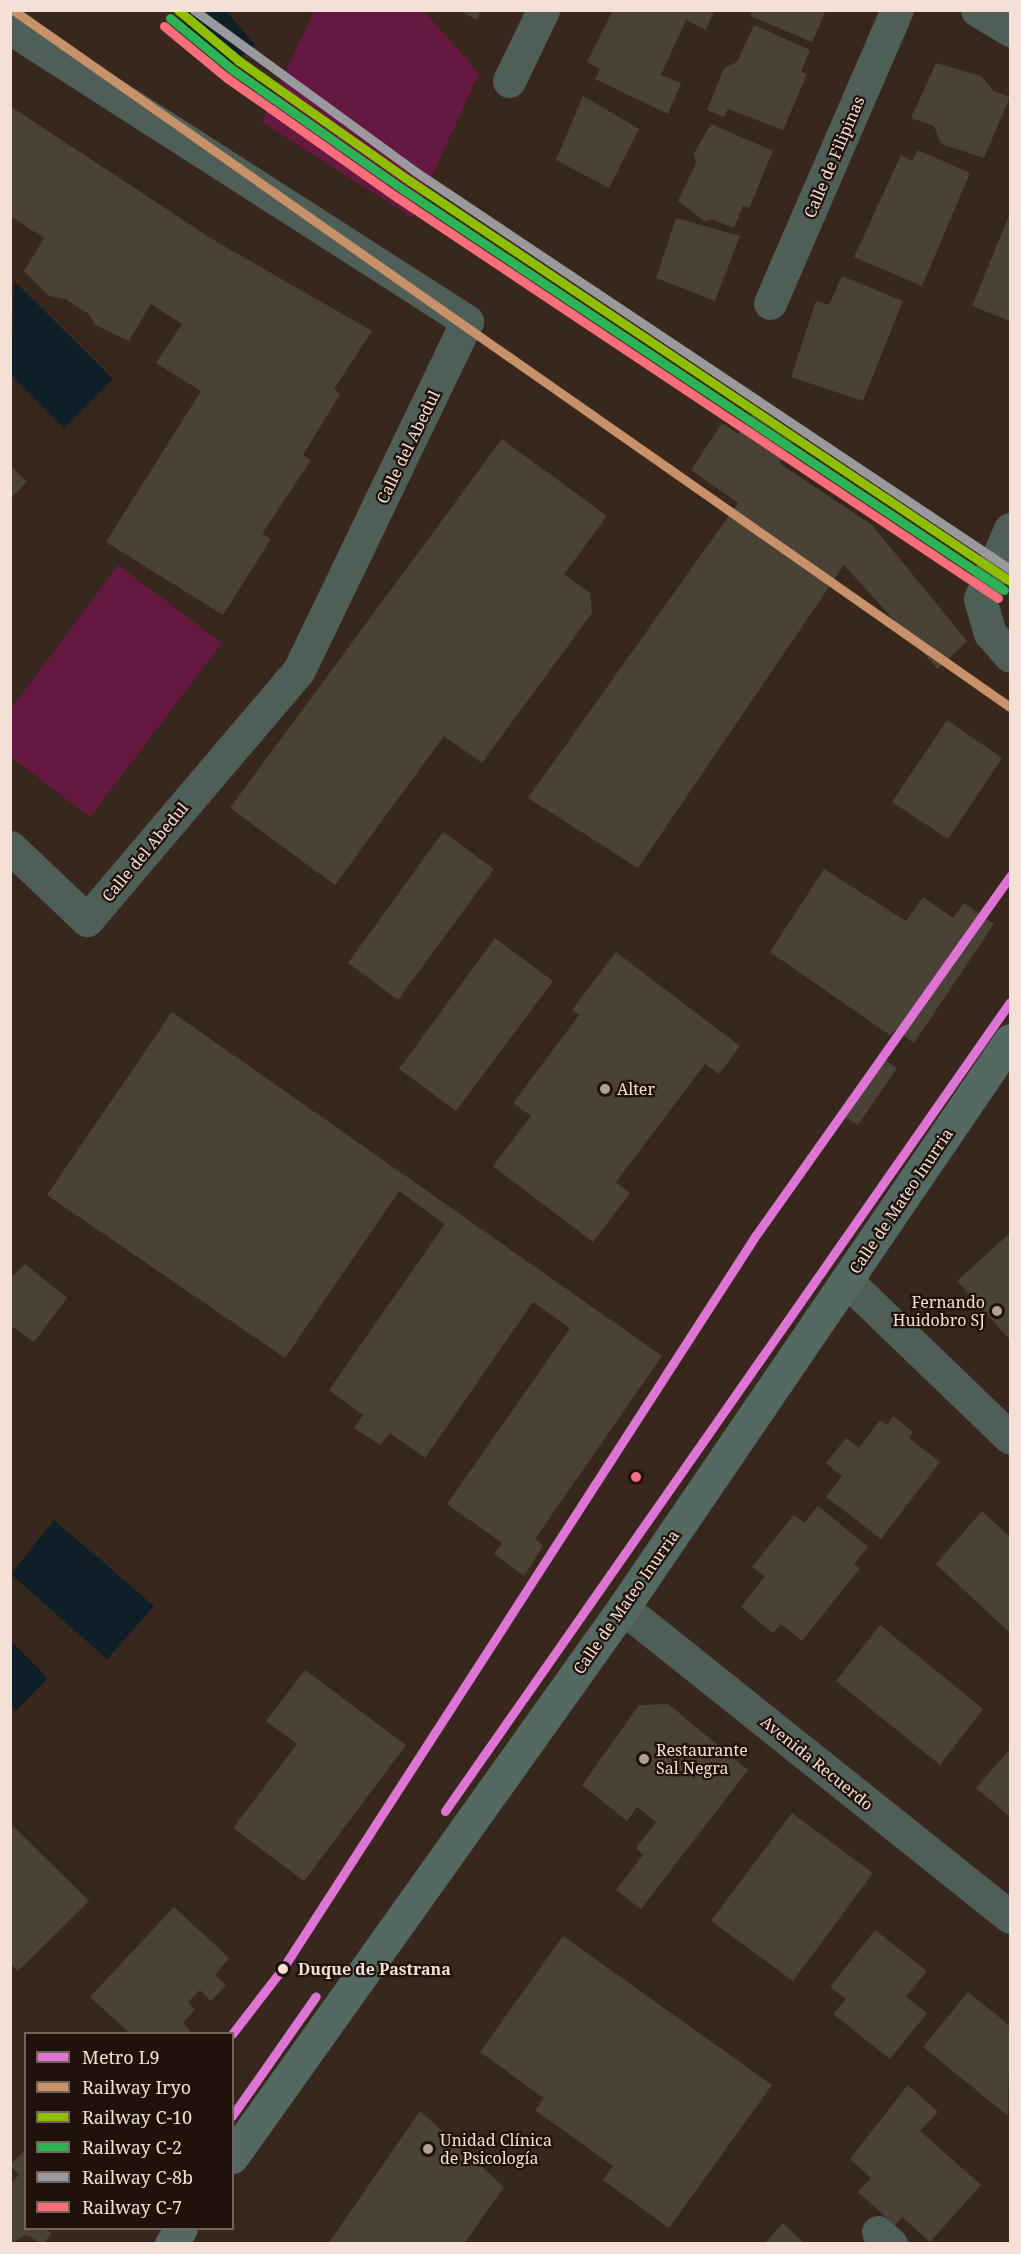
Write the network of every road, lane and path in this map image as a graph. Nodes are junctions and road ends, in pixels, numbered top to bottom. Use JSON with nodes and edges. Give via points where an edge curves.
{"nodes":[{"id":1,"x":543,"y":10,"type":"edge"},
{"id":2,"x":897,"y":10,"type":"edge"},
{"id":3,"x":977,"y":10,"type":"edge"},
{"id":4,"x":10,"y":28,"type":"edge"},
{"id":5,"x":1011,"y":30,"type":"edge"},
{"id":6,"x":508,"y":81,"type":"dead end"},
{"id":7,"x":770,"y":303,"type":"dead end"},
{"id":8,"x":1011,"y":529,"type":"edge"},
{"id":9,"x":1011,"y":656,"type":"edge"},
{"id":10,"x":10,"y":847,"type":"edge"},
{"id":11,"x":1011,"y":1040,"type":"edge"},
{"id":12,"x":847,"y":1281,"type":"junction"},
{"id":13,"x":1011,"y":1438,"type":"edge"},
{"id":14,"x":623,"y":1608,"type":"junction"},
{"id":15,"x":1011,"y":1917,"type":"edge"},
{"id":16,"x":234,"y":2154,"type":"edge"},
{"id":17,"x":180,"y":2230,"type":"edge"},
{"id":18,"x":171,"y":2244,"type":"edge"}],
"edges":[{"from":1,"to":6,"type":"street"},
{"from":2,"to":7,"type":"street","name":"Calle de Filipinas"},
{"from":3,"to":5,"type":"street"},
{"from":4,"to":10,"type":"street","name":"Calle del Abedul","via":[[467,321],[299,670],[87,920]]},
{"from":8,"to":9,"type":"street","via":[[980,599],[990,633]]},
{"from":11,"to":12,"type":"main road","name":"Calle de Mateo Inurria"},
{"from":12,"to":13,"type":"street"},
{"from":12,"to":14,"type":"main road","name":"Calle de Mateo Inurria"},
{"from":14,"to":15,"type":"street","name":"Avenida Recuerdo"},
{"from":14,"to":16,"type":"main road","name":"Calle de Mateo Inurria"},
{"from":17,"to":18,"type":"main road"}]}
